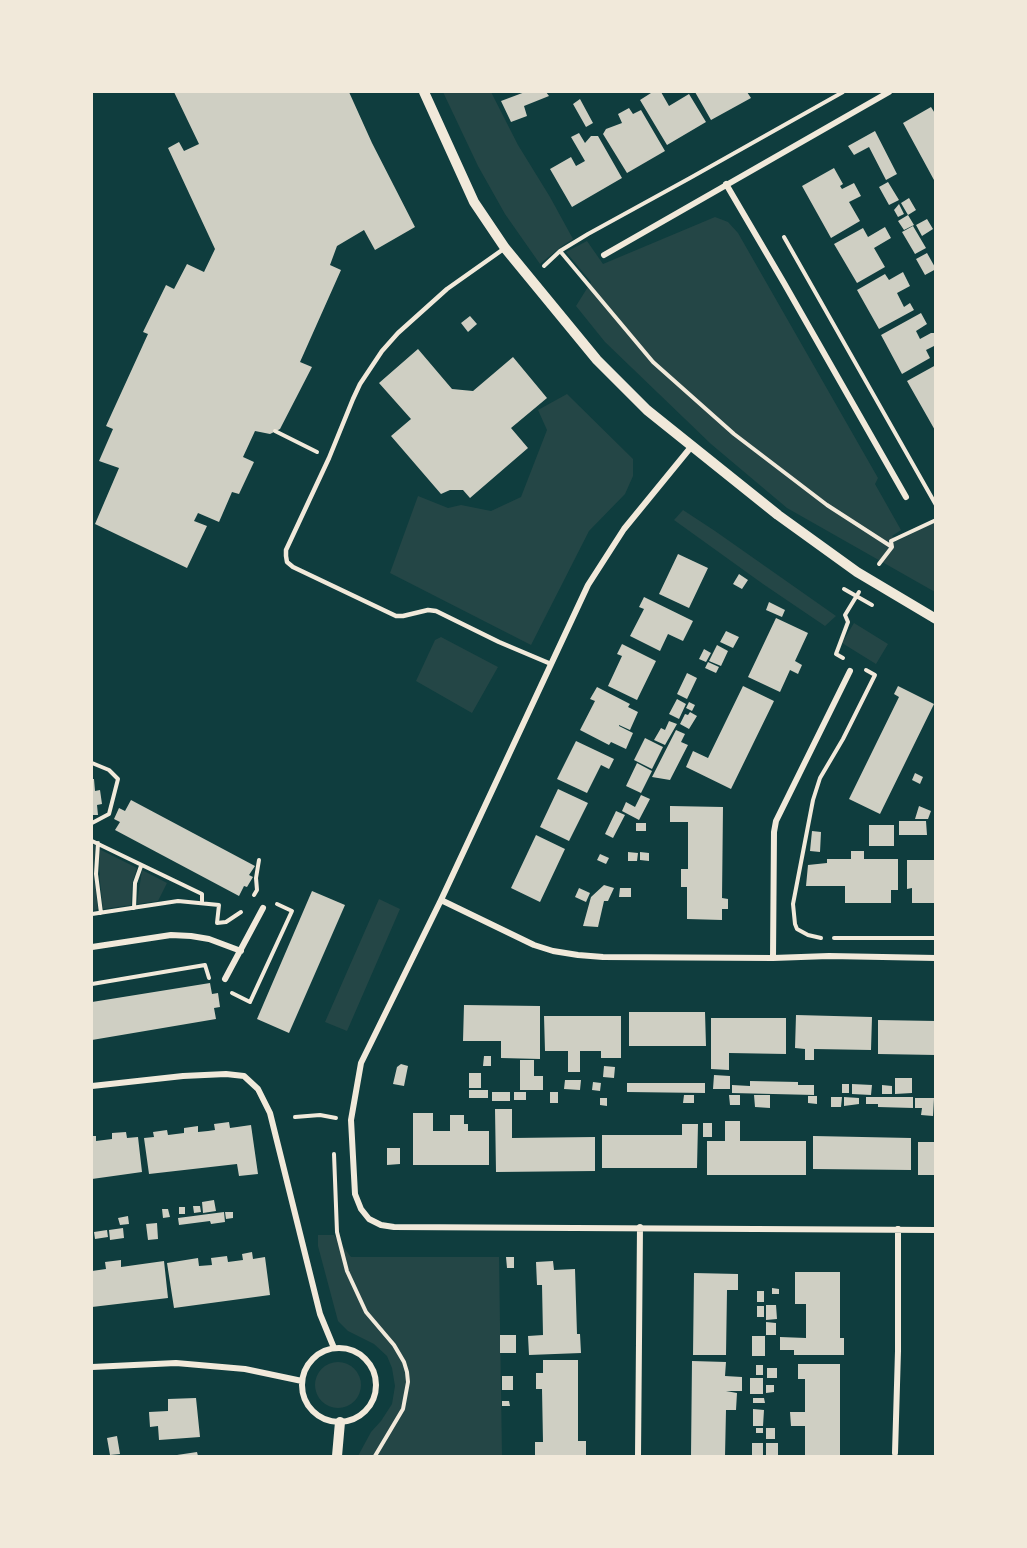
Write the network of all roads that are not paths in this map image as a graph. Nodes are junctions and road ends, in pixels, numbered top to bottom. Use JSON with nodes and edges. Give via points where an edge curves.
{"nodes":[{"id":1,"x":424,"y":92,"type":"edge"},
{"id":2,"x":889,"y":92,"type":"edge"},
{"id":3,"x":726,"y":184,"type":"junction"},
{"id":4,"x":505,"y":248,"type":"junction"},
{"id":5,"x":604,"y":255,"type":"dead end"},
{"id":6,"x":691,"y":447,"type":"junction"},
{"id":7,"x":906,"y":497,"type":"dead end"},
{"id":8,"x":936,"y":619,"type":"edge"},
{"id":9,"x":551,"y":664,"type":"junction"},
{"id":10,"x":850,"y":671,"type":"dead end"},
{"id":11,"x":441,"y":900,"type":"junction"},
{"id":12,"x":262,"y":908,"type":"dead end"},
{"id":13,"x":92,"y":946,"type":"edge"},
{"id":14,"x":241,"y":951,"type":"junction"},
{"id":15,"x":773,"y":958,"type":"junction"},
{"id":16,"x":936,"y":958,"type":"edge"},
{"id":17,"x":225,"y":980,"type":"dead end"},
{"id":18,"x":92,"y":1086,"type":"edge"},
{"id":19,"x":640,"y":1227,"type":"junction"},
{"id":20,"x":898,"y":1229,"type":"junction"},
{"id":21,"x":936,"y":1230,"type":"edge"},
{"id":22,"x":334,"y":1348,"type":"junction"},
{"id":23,"x":92,"y":1366,"type":"edge"},
{"id":24,"x":302,"y":1381,"type":"junction"},
{"id":25,"x":340,"y":1422,"type":"junction"},
{"id":26,"x":895,"y":1453,"type":"dead end"},
{"id":27,"x":337,"y":1456,"type":"edge"},
{"id":28,"x":638,"y":1456,"type":"edge"}],
"edges":[{"from":1,"to":4,"type":"street","via":[[474,202]]},
{"from":2,"to":3,"type":"street"},
{"from":3,"to":5,"type":"street"},
{"from":3,"to":7,"type":"street"},
{"from":4,"to":6,"type":"street","via":[[597,360]]},
{"from":4,"to":9,"type":"lane","via":[[447,289],[382,351],[360,384],[286,550],[287,562],[396,616],[436,611]]},
{"from":6,"to":8,"type":"street","via":[[868,579]]},
{"from":6,"to":9,"type":"street","via":[[624,529],[588,585]]},
{"from":9,"to":11,"type":"street"},
{"from":10,"to":15,"type":"street","via":[[776,821]]},
{"from":11,"to":15,"type":"street","via":[[553,951],[603,957]]},
{"from":11,"to":19,"type":"street","via":[[361,1064],[351,1120],[354,1194],[361,1209],[369,1219],[394,1227]]},
{"from":12,"to":14,"type":"street"},
{"from":13,"to":14,"type":"street","via":[[171,935],[209,939]]},
{"from":14,"to":17,"type":"street"},
{"from":15,"to":16,"type":"street"},
{"from":18,"to":22,"type":"street","via":[[226,1074],[244,1076],[258,1089],[270,1113],[320,1314]]},
{"from":19,"to":20,"type":"street"},
{"from":19,"to":28,"type":"street"},
{"from":20,"to":21,"type":"street"},
{"from":20,"to":26,"type":"street"},
{"from":22,"to":24,"type":"street","via":[[315,1357]]},
{"from":22,"to":25,"type":"street","via":[[359,1353],[367,1360],[376,1381],[375,1396],[367,1410]]},
{"from":23,"to":24,"type":"street","via":[[176,1363],[245,1369]]},
{"from":24,"to":25,"type":"street","via":[[304,1398],[314,1412]]},
{"from":25,"to":27,"type":"street"}]}
